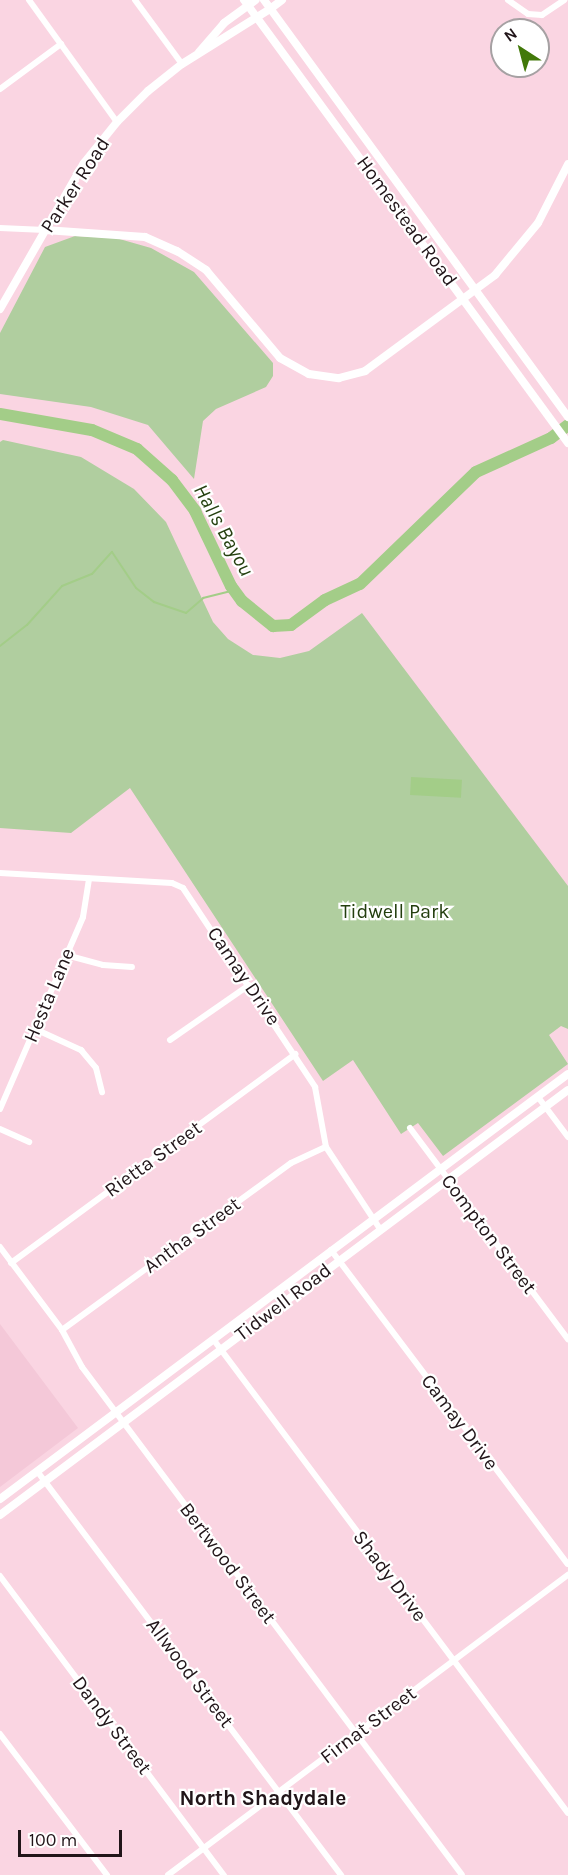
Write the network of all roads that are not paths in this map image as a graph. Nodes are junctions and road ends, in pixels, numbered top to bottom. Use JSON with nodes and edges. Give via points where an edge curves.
{"nodes":[{"id":1,"x":29,"y":0,"type":"edge"},
{"id":2,"x":135,"y":0,"type":"edge"},
{"id":3,"x":264,"y":0,"type":"edge"},
{"id":4,"x":282,"y":0,"type":"edge"},
{"id":5,"x":508,"y":0,"type":"edge"},
{"id":6,"x":564,"y":0,"type":"edge"},
{"id":7,"x":249,"y":2,"type":"edge"},
{"id":8,"x":270,"y":9,"type":"junction"},
{"id":9,"x":257,"y":18,"type":"junction"},
{"id":10,"x":62,"y":44,"type":"junction"},
{"id":11,"x":196,"y":54,"type":"junction"},
{"id":12,"x":183,"y":64,"type":"junction"},
{"id":13,"x":0,"y":89,"type":"edge"},
{"id":14,"x":117,"y":122,"type":"junction"},
{"id":15,"x":568,"y":164,"type":"edge"},
{"id":16,"x":415,"y":209,"type":"junction"},
{"id":17,"x":405,"y":218,"type":"junction"},
{"id":18,"x":0,"y":228,"type":"edge"},
{"id":19,"x":45,"y":230,"type":"junction"},
{"id":20,"x":474,"y":291,"type":"junction"},
{"id":21,"x":464,"y":299,"type":"junction"},
{"id":22,"x":0,"y":309,"type":"edge"},
{"id":23,"x":541,"y":381,"type":"junction"},
{"id":24,"x":529,"y":389,"type":"junction"},
{"id":25,"x":568,"y":417,"type":"edge"},
{"id":26,"x":568,"y":443,"type":"edge"},
{"id":27,"x":0,"y":873,"type":"edge"},
{"id":28,"x":89,"y":878,"type":"junction"},
{"id":29,"x":0,"y":879,"type":"edge"},
{"id":30,"x":66,"y":955,"type":"junction"},
{"id":31,"x":132,"y":967,"type":"dead end"},
{"id":32,"x":249,"y":985,"type":"junction"},
{"id":33,"x":35,"y":1029,"type":"junction"},
{"id":34,"x":170,"y":1041,"type":"dead end"},
{"id":35,"x":296,"y":1054,"type":"junction"},
{"id":36,"x":568,"y":1074,"type":"edge"},
{"id":37,"x":568,"y":1090,"type":"edge"},
{"id":38,"x":102,"y":1092,"type":"dead end"},
{"id":39,"x":538,"y":1097,"type":"junction"},
{"id":40,"x":545,"y":1107,"type":"junction"},
{"id":41,"x":0,"y":1109,"type":"edge"},
{"id":42,"x":410,"y":1128,"type":"dead end"},
{"id":43,"x":0,"y":1129,"type":"edge"},
{"id":44,"x":568,"y":1137,"type":"edge"},
{"id":45,"x":29,"y":1142,"type":"dead end"},
{"id":46,"x":326,"y":1147,"type":"junction"},
{"id":47,"x":440,"y":1169,"type":"junction"},
{"id":48,"x":448,"y":1179,"type":"junction"},
{"id":49,"x":372,"y":1218,"type":"junction"},
{"id":50,"x":380,"y":1229,"type":"junction"},
{"id":51,"x":0,"y":1247,"type":"edge"},
{"id":52,"x":332,"y":1250,"type":"junction"},
{"id":53,"x":338,"y":1261,"type":"junction"},
{"id":54,"x":11,"y":1263,"type":"junction"},
{"id":55,"x":62,"y":1330,"type":"junction"},
{"id":56,"x":213,"y":1339,"type":"junction"},
{"id":57,"x":568,"y":1339,"type":"edge"},
{"id":58,"x":220,"y":1349,"type":"junction"},
{"id":59,"x":116,"y":1412,"type":"junction"},
{"id":60,"x":123,"y":1421,"type":"junction"},
{"id":61,"x":37,"y":1471,"type":"junction"},
{"id":62,"x":45,"y":1481,"type":"junction"},
{"id":63,"x":0,"y":1499,"type":"edge"},
{"id":64,"x":0,"y":1515,"type":"edge"},
{"id":65,"x":568,"y":1564,"type":"edge"},
{"id":66,"x":568,"y":1575,"type":"edge"},
{"id":67,"x":0,"y":1576,"type":"edge"},
{"id":68,"x":453,"y":1660,"type":"junction"},
{"id":69,"x":0,"y":1734,"type":"edge"},
{"id":70,"x":356,"y":1734,"type":"junction"},
{"id":71,"x":279,"y":1791,"type":"junction"},
{"id":72,"x":568,"y":1813,"type":"edge"},
{"id":73,"x":204,"y":1848,"type":"junction"},
{"id":74,"x":106,"y":1875,"type":"edge"},
{"id":75,"x":168,"y":1875,"type":"edge"},
{"id":76,"x":224,"y":1875,"type":"edge"},
{"id":77,"x":341,"y":1875,"type":"edge"},
{"id":78,"x":462,"y":1875,"type":"edge"}],
"edges":[{"from":1,"to":10,"type":"street"},
{"from":2,"to":12,"type":"street"},
{"from":3,"to":8,"type":"main road","name":"Homestead Road"},
{"from":4,"to":8,"type":"street","name":"Parker Road"},
{"from":5,"to":6,"type":"street","via":[[528,14],[542,15]]},
{"from":7,"to":9,"type":"main road","name":"Homestead Road"},
{"from":7,"to":11,"type":"main road","name":"Parker Road"},
{"from":8,"to":9,"type":"main road","name":"Parker Road"},
{"from":8,"to":16,"type":"main road","name":"Homestead Road"},
{"from":9,"to":11,"type":"main road","name":"Parker Road"},
{"from":9,"to":17,"type":"main road","name":"Homestead Road"},
{"from":10,"to":13,"type":"street"},
{"from":10,"to":14,"type":"street"},
{"from":11,"to":12,"type":"main road","name":"Parker Road"},
{"from":12,"to":14,"type":"main road","name":"Parker Road"},
{"from":14,"to":19,"type":"main road","name":"Parker Road","via":[[84,163]]},
{"from":15,"to":20,"type":"street","via":[[520,250]]},
{"from":16,"to":17,"type":"main road"},
{"from":16,"to":20,"type":"main road","name":"Homestead Road"},
{"from":17,"to":21,"type":"main road","name":"Homestead Road"},
{"from":18,"to":19,"type":"street"},
{"from":19,"to":21,"type":"street","via":[[145,237],[177,251],[206,270],[280,358],[325,377],[365,371]]},
{"from":19,"to":22,"type":"main road","name":"Parker Road"},
{"from":20,"to":21,"type":"street"},
{"from":20,"to":23,"type":"main road","name":"Homestead Road"},
{"from":21,"to":24,"type":"main road","name":"Homestead Road"},
{"from":23,"to":24,"type":"main road"},
{"from":23,"to":25,"type":"main road","name":"Homestead Road"},
{"from":24,"to":26,"type":"main road","name":"Homestead Road"},
{"from":27,"to":28,"type":"street","name":"Camay Drive"},
{"from":27,"to":29,"type":"street"},
{"from":28,"to":30,"type":"street","name":"Hesta Lane","via":[[86,906]]},
{"from":28,"to":32,"type":"street","name":"Camay Drive","via":[[172,883],[183,888]]},
{"from":30,"to":31,"type":"street","via":[[103,965]]},
{"from":30,"to":33,"type":"street","name":"Hesta Lane"},
{"from":32,"to":34,"type":"street"},
{"from":32,"to":35,"type":"street","name":"Camay Drive"},
{"from":33,"to":38,"type":"street","via":[[81,1050],[96,1068]]},
{"from":33,"to":41,"type":"street","name":"Hesta Lane"},
{"from":35,"to":46,"type":"street","name":"Camay Drive","via":[[315,1087]]},
{"from":35,"to":54,"type":"street","name":"Rietta Street"},
{"from":36,"to":39,"type":"main road","name":"Tidwell Road"},
{"from":37,"to":40,"type":"main road","name":"Tidwell Road"},
{"from":39,"to":40,"type":"street"},
{"from":39,"to":47,"type":"main road","name":"Tidwell Road"},
{"from":40,"to":44,"type":"street"},
{"from":40,"to":48,"type":"main road","name":"Tidwell Road"},
{"from":42,"to":47,"type":"street","name":"Compton Street"},
{"from":43,"to":45,"type":"street"},
{"from":46,"to":49,"type":"street","name":"Camay Drive"},
{"from":46,"to":55,"type":"street","name":"Antha Street","via":[[291,1163]]},
{"from":47,"to":48,"type":"street","name":"Compton Street"},
{"from":47,"to":49,"type":"main road","name":"Tidwell Road"},
{"from":48,"to":50,"type":"main road","name":"Tidwell Road"},
{"from":48,"to":57,"type":"street","name":"Compton Street"},
{"from":49,"to":50,"type":"street","name":"Camay Drive"},
{"from":49,"to":52,"type":"main road","name":"Tidwell Road"},
{"from":50,"to":53,"type":"main road","name":"Tidwell Road"},
{"from":51,"to":54,"type":"street","name":"Bertwood Street"},
{"from":52,"to":53,"type":"street","name":"Camay Drive"},
{"from":52,"to":56,"type":"main road","name":"Tidwell Road"},
{"from":53,"to":58,"type":"main road","name":"Tidwell Road"},
{"from":53,"to":65,"type":"street","name":"Camay Drive"},
{"from":54,"to":55,"type":"street","name":"Bertwood Street"},
{"from":55,"to":59,"type":"street","name":"Bertwood Street","via":[[82,1367]]},
{"from":56,"to":58,"type":"street","name":"Shady Drive"},
{"from":56,"to":59,"type":"main road","name":"Tidwell Road"},
{"from":58,"to":60,"type":"main road","name":"Tidwell Road"},
{"from":58,"to":68,"type":"street","name":"Shady Drive"},
{"from":59,"to":60,"type":"street","name":"Bertwood Street"},
{"from":59,"to":61,"type":"main road","name":"Tidwell Road"},
{"from":60,"to":62,"type":"main road","name":"Tidwell Road"},
{"from":60,"to":70,"type":"street","name":"Bertwood Street"},
{"from":61,"to":62,"type":"street","name":"Allwood Street"},
{"from":61,"to":63,"type":"main road","name":"Tidwell Road"},
{"from":62,"to":64,"type":"main road","name":"Tidwell Road"},
{"from":62,"to":71,"type":"street","name":"Allwood Street"},
{"from":66,"to":68,"type":"street","name":"Firnat Street"},
{"from":67,"to":73,"type":"street","name":"Dandy Street"},
{"from":68,"to":70,"type":"street","name":"Firnat Street"},
{"from":68,"to":72,"type":"street","name":"Shady Drive"},
{"from":69,"to":74,"type":"street"},
{"from":70,"to":71,"type":"street","name":"Firnat Street"},
{"from":70,"to":78,"type":"street","name":"Bertwood Street"},
{"from":71,"to":73,"type":"street","name":"Firnat Street"},
{"from":71,"to":77,"type":"street","name":"Allwood Street"},
{"from":73,"to":75,"type":"street","name":"Firnat Street"},
{"from":73,"to":76,"type":"street","name":"Dandy Street"}]}
